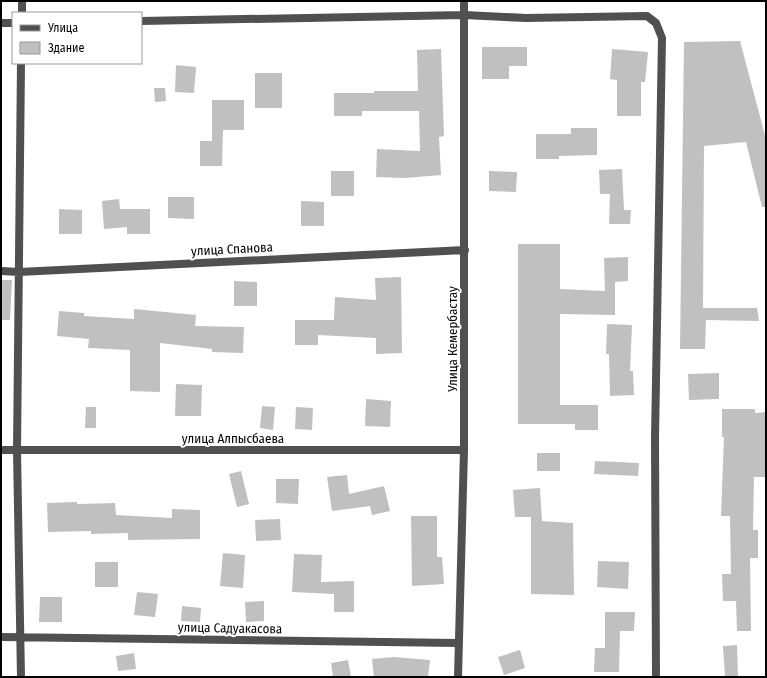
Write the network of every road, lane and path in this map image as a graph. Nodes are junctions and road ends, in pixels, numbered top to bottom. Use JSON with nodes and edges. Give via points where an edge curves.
{"nodes":[{"id":1,"x":22,"y":1,"type":"edge"},
{"id":2,"x":464,"y":1,"type":"edge"},
{"id":3,"x":22,"y":12,"type":"edge"},
{"id":4,"x":464,"y":15,"type":"junction"},
{"id":5,"x":142,"y":20,"type":"edge"},
{"id":6,"x":1,"y":23,"type":"edge"},
{"id":7,"x":12,"y":23,"type":"edge"},
{"id":8,"x":22,"y":64,"type":"edge"},
{"id":9,"x":465,"y":250,"type":"junction"},
{"id":10,"x":1,"y":271,"type":"edge"},
{"id":11,"x":19,"y":272,"type":"junction"},
{"id":12,"x":1,"y":450,"type":"edge"},
{"id":13,"x":17,"y":450,"type":"junction"},
{"id":14,"x":464,"y":450,"type":"junction"},
{"id":15,"x":1,"y":637,"type":"edge"},
{"id":16,"x":21,"y":637,"type":"junction"},
{"id":17,"x":458,"y":643,"type":"junction"},
{"id":18,"x":21,"y":677,"type":"edge"},
{"id":19,"x":458,"y":677,"type":"edge"},
{"id":20,"x":656,"y":677,"type":"edge"}],
"edges":[{"from":1,"to":3,"type":"street"},
{"from":2,"to":4,"type":"street","name":"Улица Кемербастау"},
{"from":4,"to":5,"type":"street"},
{"from":4,"to":9,"type":"street","name":"Улица Кемербастау"},
{"from":4,"to":20,"type":"street","via":[[526,18],[647,16],[656,23],[662,38],[655,438]]},
{"from":6,"to":7,"type":"street"},
{"from":8,"to":11,"type":"street"},
{"from":9,"to":11,"type":"street","name":"улица Спанова"},
{"from":9,"to":14,"type":"street","name":"Улица Кемербастау"},
{"from":10,"to":11,"type":"street","name":"улица Спанова"},
{"from":11,"to":13,"type":"street"},
{"from":12,"to":13,"type":"street","name":"улица Алпысбаева"},
{"from":13,"to":14,"type":"street","name":"улица Алпысбаева"},
{"from":13,"to":16,"type":"street"},
{"from":14,"to":17,"type":"street","name":"Улица Кемербастау"},
{"from":15,"to":16,"type":"street","name":"улица Садуакасова"},
{"from":16,"to":17,"type":"street","name":"улица Садуакасова"},
{"from":16,"to":18,"type":"street"},
{"from":17,"to":19,"type":"street","name":"Улица Кемербастау"}]}
